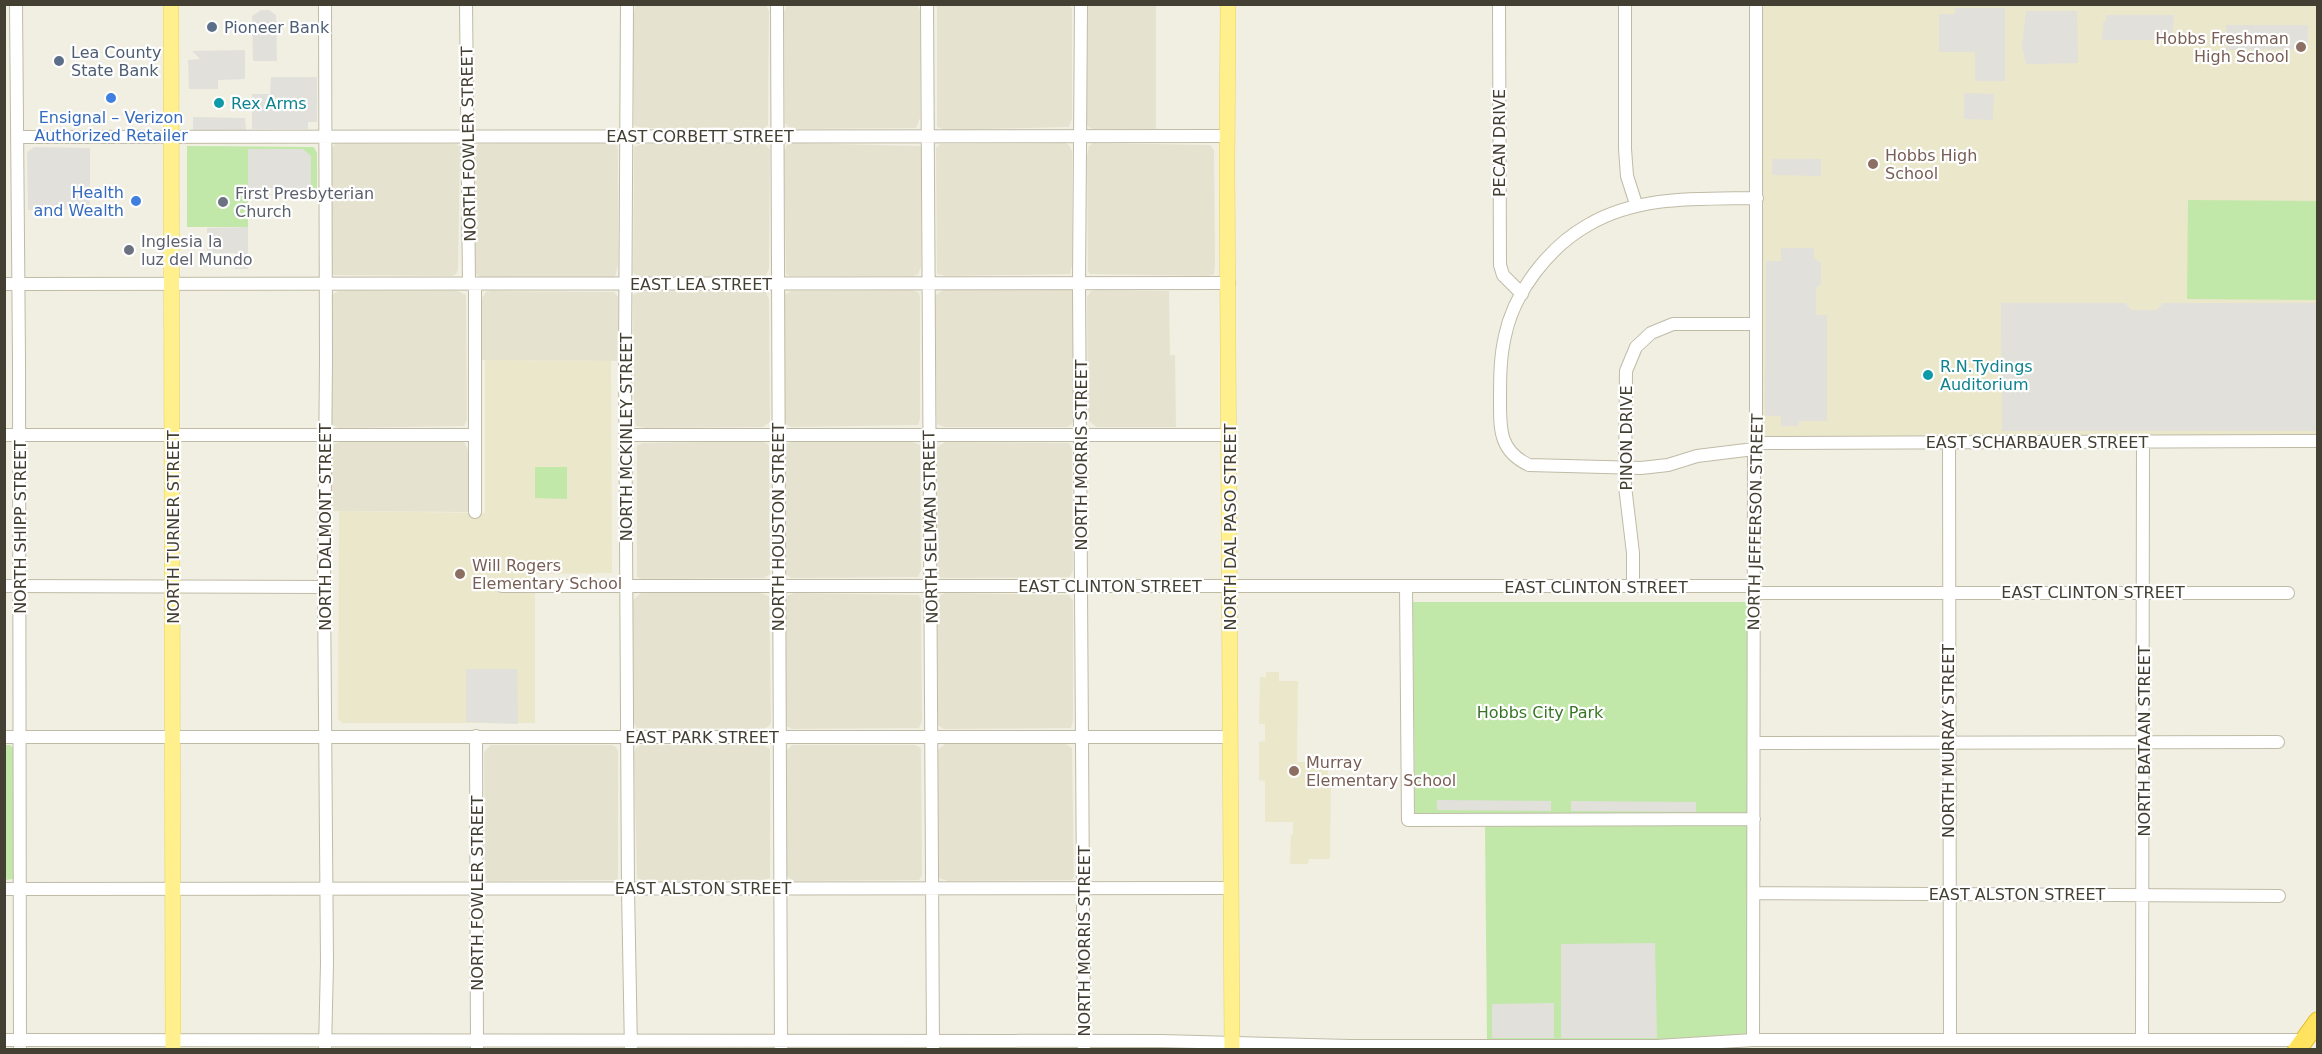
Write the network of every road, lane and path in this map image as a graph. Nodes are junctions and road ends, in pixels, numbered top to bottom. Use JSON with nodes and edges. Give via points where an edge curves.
{"nodes":[{"id":1,"x":16,"y":4,"type":"edge"},
{"id":2,"x":171,"y":4,"type":"edge"},
{"id":3,"x":325,"y":4,"type":"edge"},
{"id":4,"x":466,"y":4,"type":"edge"},
{"id":5,"x":627,"y":4,"type":"edge"},
{"id":6,"x":777,"y":4,"type":"edge"},
{"id":7,"x":927,"y":4,"type":"edge"},
{"id":8,"x":1081,"y":4,"type":"edge"},
{"id":9,"x":1228,"y":4,"type":"edge"},
{"id":10,"x":1499,"y":4,"type":"edge"},
{"id":11,"x":1625,"y":4,"type":"edge"},
{"id":12,"x":1756,"y":4,"type":"edge"},
{"id":13,"x":172,"y":136,"type":"junction"},
{"id":14,"x":777,"y":136,"type":"junction"},
{"id":15,"x":927,"y":136,"type":"junction"},
{"id":16,"x":1080,"y":136,"type":"junction"},
{"id":17,"x":1227,"y":136,"type":"junction"},
{"id":18,"x":17,"y":137,"type":"junction"},
{"id":19,"x":326,"y":137,"type":"junction"},
{"id":20,"x":468,"y":137,"type":"junction"},
{"id":21,"x":627,"y":137,"type":"junction"},
{"id":22,"x":1757,"y":198,"type":"junction"},
{"id":23,"x":1636,"y":204,"type":"junction"},
{"id":24,"x":928,"y":282,"type":"junction"},
{"id":25,"x":1229,"y":283,"type":"junction"},
{"id":26,"x":4,"y":284,"type":"edge"},
{"id":27,"x":18,"y":284,"type":"junction"},
{"id":28,"x":173,"y":284,"type":"junction"},
{"id":29,"x":326,"y":284,"type":"junction"},
{"id":30,"x":472,"y":284,"type":"junction"},
{"id":31,"x":626,"y":284,"type":"junction"},
{"id":32,"x":778,"y":284,"type":"junction"},
{"id":33,"x":1079,"y":284,"type":"junction"},
{"id":34,"x":1522,"y":294,"type":"junction"},
{"id":35,"x":1756,"y":324,"type":"junction"},
{"id":36,"x":778,"y":434,"type":"junction"},
{"id":37,"x":1080,"y":434,"type":"junction"},
{"id":38,"x":4,"y":435,"type":"edge"},
{"id":39,"x":20,"y":435,"type":"junction"},
{"id":40,"x":325,"y":435,"type":"junction"},
{"id":41,"x":475,"y":435,"type":"junction"},
{"id":42,"x":627,"y":435,"type":"junction"},
{"id":43,"x":929,"y":435,"type":"junction"},
{"id":44,"x":1230,"y":435,"type":"junction"},
{"id":45,"x":173,"y":436,"type":"junction"},
{"id":46,"x":2144,"y":441,"type":"junction"},
{"id":47,"x":2318,"y":441,"type":"edge"},
{"id":48,"x":1948,"y":442,"type":"junction"},
{"id":49,"x":1755,"y":446,"type":"junction"},
{"id":50,"x":1626,"y":468,"type":"junction"},
{"id":51,"x":475,"y":512,"type":"dead end"},
{"id":52,"x":627,"y":585,"type":"junction"},
{"id":53,"x":779,"y":585,"type":"junction"},
{"id":54,"x":930,"y":585,"type":"junction"},
{"id":55,"x":4,"y":586,"type":"edge"},
{"id":56,"x":20,"y":586,"type":"junction"},
{"id":57,"x":502,"y":586,"type":"dead end"},
{"id":58,"x":1082,"y":586,"type":"junction"},
{"id":59,"x":1231,"y":586,"type":"junction"},
{"id":60,"x":1406,"y":586,"type":"junction"},
{"id":61,"x":173,"y":587,"type":"junction"},
{"id":62,"x":324,"y":587,"type":"junction"},
{"id":63,"x":1634,"y":587,"type":"junction"},
{"id":64,"x":1753,"y":589,"type":"junction"},
{"id":65,"x":1948,"y":592,"type":"junction"},
{"id":66,"x":2143,"y":592,"type":"junction"},
{"id":67,"x":2288,"y":593,"type":"dead end"},
{"id":68,"x":327,"y":736,"type":"junction"},
{"id":69,"x":476,"y":736,"type":"junction"},
{"id":70,"x":4,"y":737,"type":"edge"},
{"id":71,"x":627,"y":737,"type":"junction"},
{"id":72,"x":779,"y":737,"type":"junction"},
{"id":73,"x":932,"y":737,"type":"junction"},
{"id":74,"x":1083,"y":737,"type":"junction"},
{"id":75,"x":1231,"y":737,"type":"junction"},
{"id":76,"x":20,"y":738,"type":"junction"},
{"id":77,"x":173,"y":738,"type":"junction"},
{"id":78,"x":2278,"y":742,"type":"dead end"},
{"id":79,"x":1754,"y":743,"type":"junction"},
{"id":80,"x":1948,"y":743,"type":"junction"},
{"id":81,"x":2144,"y":743,"type":"junction"},
{"id":82,"x":1754,"y":819,"type":"junction"},
{"id":83,"x":477,"y":888,"type":"junction"},
{"id":84,"x":780,"y":888,"type":"junction"},
{"id":85,"x":932,"y":888,"type":"junction"},
{"id":86,"x":1084,"y":888,"type":"junction"},
{"id":87,"x":1232,"y":888,"type":"junction"},
{"id":88,"x":4,"y":889,"type":"edge"},
{"id":89,"x":20,"y":889,"type":"junction"},
{"id":90,"x":173,"y":889,"type":"junction"},
{"id":91,"x":326,"y":889,"type":"junction"},
{"id":92,"x":628,"y":889,"type":"junction"},
{"id":93,"x":1754,"y":893,"type":"junction"},
{"id":94,"x":1949,"y":894,"type":"junction"},
{"id":95,"x":2144,"y":895,"type":"junction"},
{"id":96,"x":2280,"y":896,"type":"dead end"},
{"id":97,"x":2318,"y":1021,"type":"edge"},
{"id":98,"x":4,"y":1040,"type":"edge"},
{"id":99,"x":1950,"y":1040,"type":"junction"},
{"id":100,"x":2142,"y":1040,"type":"junction"},
{"id":101,"x":325,"y":1044,"type":"edge"},
{"id":102,"x":477,"y":1044,"type":"edge"},
{"id":103,"x":1747,"y":1044,"type":"edge"},
{"id":104,"x":20,"y":1045,"type":"edge"},
{"id":105,"x":173,"y":1045,"type":"edge"},
{"id":106,"x":631,"y":1045,"type":"edge"},
{"id":107,"x":781,"y":1045,"type":"edge"},
{"id":108,"x":933,"y":1045,"type":"edge"},
{"id":109,"x":1084,"y":1045,"type":"edge"},
{"id":110,"x":2265,"y":1045,"type":"edge"},
{"id":111,"x":2300,"y":1045,"type":"edge"},
{"id":112,"x":1232,"y":1047,"type":"edge"},
{"id":113,"x":1682,"y":1047,"type":"edge"},
{"id":114,"x":1350,"y":1048,"type":"edge"},
{"id":115,"x":1457,"y":1048,"type":"edge"},
{"id":116,"x":1565,"y":1048,"type":"edge"}],
"edges":[{"from":1,"to":18,"type":"street","name":"NORTH SHIPP STREET"},
{"from":2,"to":13,"type":"main road","name":"NORTH TURNER STREET"},
{"from":3,"to":19,"type":"street","name":"NORTH DALMONT STREET"},
{"from":4,"to":20,"type":"street","name":"NORTH FOWLER STREET"},
{"from":5,"to":21,"type":"street","name":"NORTH MCKINLEY STREET"},
{"from":6,"to":14,"type":"street","name":"NORTH HOUSTON STREET"},
{"from":7,"to":15,"type":"street","name":"NORTH SELMAN STREET"},
{"from":8,"to":16,"type":"street","name":"NORTH MORRIS STREET"},
{"from":9,"to":17,"type":"main road","name":"NORTH DAL PASO STREET"},
{"from":10,"to":34,"type":"street","name":"PECAN DRIVE","via":[[1500,265],[1503,275]]},
{"from":11,"to":23,"type":"street","via":[[1625,149]]},
{"from":12,"to":22,"type":"street","name":"NORTH JEFFERSON STREET"},
{"from":13,"to":18,"type":"street","name":"EAST CORBETT STREET"},
{"from":13,"to":19,"type":"street","name":"EAST CORBETT STREET"},
{"from":13,"to":28,"type":"main road","name":"NORTH TURNER STREET"},
{"from":14,"to":15,"type":"street","name":"EAST CORBETT STREET"},
{"from":14,"to":21,"type":"street","name":"EAST CORBETT STREET"},
{"from":14,"to":32,"type":"street","name":"NORTH HOUSTON STREET"},
{"from":15,"to":16,"type":"street","name":"EAST CORBETT STREET"},
{"from":15,"to":24,"type":"street","name":"NORTH SELMAN STREET"},
{"from":16,"to":17,"type":"street","name":"EAST CORBETT STREET"},
{"from":16,"to":33,"type":"street","name":"NORTH MORRIS STREET"},
{"from":17,"to":25,"type":"main road","name":"NORTH DAL PASO STREET"},
{"from":18,"to":27,"type":"street","name":"NORTH SHIPP STREET"},
{"from":19,"to":20,"type":"street","name":"EAST CORBETT STREET"},
{"from":19,"to":29,"type":"street","name":"NORTH DALMONT STREET"},
{"from":20,"to":21,"type":"street","name":"EAST CORBETT STREET"},
{"from":20,"to":30,"type":"street","name":"NORTH FOWLER STREET"},
{"from":21,"to":31,"type":"street","name":"NORTH MCKINLEY STREET"},
{"from":22,"to":23,"type":"street","name":"EAST SCHARBAUER STREET"},
{"from":22,"to":35,"type":"street","name":"NORTH JEFFERSON STREET"},
{"from":23,"to":34,"type":"street","name":"EAST SCHARBAUER STREET","via":[[1607,214],[1554,251]]},
{"from":24,"to":32,"type":"street","name":"EAST LEA STREET"},
{"from":24,"to":33,"type":"street","name":"EAST LEA STREET"},
{"from":24,"to":43,"type":"street","name":"NORTH SELMAN STREET"},
{"from":25,"to":33,"type":"street","name":"EAST LEA STREET"},
{"from":25,"to":44,"type":"main road","name":"NORTH DAL PASO STREET"},
{"from":26,"to":27,"type":"street","name":"EAST LEA STREET"},
{"from":27,"to":28,"type":"street","name":"EAST LEA STREET"},
{"from":27,"to":39,"type":"street","name":"NORTH SHIPP STREET"},
{"from":28,"to":29,"type":"street","name":"EAST LEA STREET"},
{"from":28,"to":45,"type":"main road","name":"NORTH TURNER STREET"},
{"from":29,"to":30,"type":"street","name":"EAST LEA STREET"},
{"from":29,"to":40,"type":"street","name":"NORTH DALMONT STREET"},
{"from":30,"to":31,"type":"street","name":"EAST LEA STREET"},
{"from":30,"to":41,"type":"street","name":"NORTH FOWLER STREET"},
{"from":31,"to":32,"type":"street","name":"EAST LEA STREET"},
{"from":31,"to":42,"type":"street","name":"NORTH MCKINLEY STREET"},
{"from":32,"to":36,"type":"street","name":"NORTH HOUSTON STREET"},
{"from":33,"to":37,"type":"street","name":"NORTH MORRIS STREET"},
{"from":34,"to":50,"type":"street","name":"EAST SCHARBAUER STREET","via":[[1505,335],[1500,370],[1505,445],[1529,465]]},
{"from":35,"to":49,"type":"street","name":"NORTH JEFFERSON STREET"},
{"from":35,"to":50,"type":"street","name":"PINON DRIVE","via":[[1673,324],[1652,333],[1636,347],[1626,371]]},
{"from":36,"to":42,"type":"street"},
{"from":36,"to":43,"type":"street"},
{"from":36,"to":53,"type":"street","name":"NORTH HOUSTON STREET"},
{"from":37,"to":43,"type":"street"},
{"from":37,"to":44,"type":"street"},
{"from":37,"to":58,"type":"street","name":"NORTH MORRIS STREET"},
{"from":38,"to":39,"type":"street"},
{"from":39,"to":45,"type":"street"},
{"from":39,"to":56,"type":"street","name":"NORTH SHIPP STREET"},
{"from":40,"to":41,"type":"street"},
{"from":40,"to":45,"type":"street"},
{"from":40,"to":62,"type":"street","name":"NORTH DALMONT STREET"},
{"from":41,"to":51,"type":"street","name":"NORTH FOWLER STREET"},
{"from":42,"to":52,"type":"street","name":"NORTH MCKINLEY STREET"},
{"from":43,"to":54,"type":"street","name":"NORTH SELMAN STREET"},
{"from":44,"to":59,"type":"main road","name":"NORTH DAL PASO STREET"},
{"from":45,"to":61,"type":"main road","name":"NORTH TURNER STREET"},
{"from":46,"to":47,"type":"street","name":"EAST SCHARBAUER STREET"},
{"from":46,"to":48,"type":"street","name":"EAST SCHARBAUER STREET"},
{"from":46,"to":66,"type":"street","name":"NORTH BATAAN STREET"},
{"from":48,"to":49,"type":"street","name":"EAST SCHARBAUER STREET"},
{"from":48,"to":65,"type":"street","name":"NORTH MURRAY STREET"},
{"from":49,"to":50,"type":"street","name":"EAST SCHARBAUER STREET","via":[[1668,465]]},
{"from":49,"to":64,"type":"street","name":"NORTH JEFFERSON STREET"},
{"from":50,"to":63,"type":"street","name":"PINON DRIVE"},
{"from":52,"to":53,"type":"street","name":"EAST CLINTON STREET"},
{"from":52,"to":57,"type":"street","name":"EAST CLINTON STREET"},
{"from":52,"to":71,"type":"street","name":"NORTH MCKINLEY STREET"},
{"from":53,"to":54,"type":"street","name":"EAST CLINTON STREET"},
{"from":53,"to":72,"type":"street","name":"NORTH HOUSTON STREET"},
{"from":54,"to":58,"type":"street","name":"EAST CLINTON STREET"},
{"from":54,"to":73,"type":"street","name":"NORTH SELMAN STREET"},
{"from":55,"to":56,"type":"street"},
{"from":56,"to":61,"type":"street"},
{"from":56,"to":76,"type":"street","name":"NORTH SHIPP STREET"},
{"from":58,"to":59,"type":"street","name":"EAST CLINTON STREET"},
{"from":58,"to":74,"type":"street","name":"NORTH MORRIS STREET"},
{"from":59,"to":60,"type":"street","name":"EAST CLINTON STREET"},
{"from":59,"to":75,"type":"main road","name":"NORTH DAL PASO STREET"},
{"from":60,"to":63,"type":"street","name":"EAST CLINTON STREET"},
{"from":60,"to":82,"type":"street","via":[[1408,820]]},
{"from":61,"to":62,"type":"street"},
{"from":61,"to":77,"type":"main road","name":"NORTH TURNER STREET"},
{"from":62,"to":68,"type":"street","name":"NORTH DALMONT STREET"},
{"from":63,"to":64,"type":"street","name":"EAST CLINTON STREET"},
{"from":64,"to":65,"type":"street","name":"EAST CLINTON STREET"},
{"from":64,"to":79,"type":"street","name":"NORTH JEFFERSON STREET"},
{"from":65,"to":66,"type":"street","name":"EAST CLINTON STREET"},
{"from":65,"to":80,"type":"street","name":"NORTH MURRAY STREET"},
{"from":66,"to":67,"type":"street","name":"EAST CLINTON STREET"},
{"from":66,"to":81,"type":"street","name":"NORTH BATAAN STREET"},
{"from":68,"to":69,"type":"street","name":"EAST PARK STREET"},
{"from":68,"to":77,"type":"street","name":"EAST PARK STREET"},
{"from":68,"to":91,"type":"street","name":"NORTH DALMONT STREET"},
{"from":69,"to":71,"type":"street","name":"EAST PARK STREET"},
{"from":69,"to":83,"type":"street","name":"NORTH FOWLER STREET"},
{"from":70,"to":76,"type":"street","name":"EAST PARK STREET"},
{"from":71,"to":72,"type":"street","name":"EAST PARK STREET"},
{"from":71,"to":92,"type":"street","name":"NORTH MCKINLEY STREET"},
{"from":72,"to":73,"type":"street","name":"EAST PARK STREET"},
{"from":72,"to":84,"type":"street","name":"NORTH HOUSTON STREET"},
{"from":73,"to":74,"type":"street","name":"EAST PARK STREET"},
{"from":73,"to":85,"type":"street","name":"NORTH SELMAN STREET"},
{"from":74,"to":75,"type":"street","name":"EAST PARK STREET"},
{"from":74,"to":86,"type":"street","name":"NORTH MORRIS STREET"},
{"from":75,"to":87,"type":"main road","name":"NORTH DAL PASO STREET"},
{"from":76,"to":77,"type":"street","name":"EAST PARK STREET"},
{"from":76,"to":89,"type":"street","name":"NORTH SHIPP STREET"},
{"from":77,"to":90,"type":"main road","name":"NORTH TURNER STREET"},
{"from":78,"to":81,"type":"street"},
{"from":79,"to":80,"type":"street"},
{"from":79,"to":82,"type":"street","name":"NORTH JEFFERSON STREET"},
{"from":80,"to":81,"type":"street"},
{"from":80,"to":94,"type":"street","name":"NORTH MURRAY STREET"},
{"from":81,"to":95,"type":"street","name":"NORTH BATAAN STREET"},
{"from":82,"to":93,"type":"street","name":"NORTH JEFFERSON STREET"},
{"from":83,"to":91,"type":"street","name":"EAST ALSTON STREET"},
{"from":83,"to":92,"type":"street","name":"EAST ALSTON STREET"},
{"from":83,"to":102,"type":"street","name":"NORTH FOWLER STREET"},
{"from":84,"to":85,"type":"street","name":"EAST ALSTON STREET"},
{"from":84,"to":92,"type":"street","name":"EAST ALSTON STREET"},
{"from":84,"to":107,"type":"street","name":"NORTH HOUSTON STREET"},
{"from":85,"to":86,"type":"street","name":"EAST ALSTON STREET"},
{"from":85,"to":108,"type":"street","name":"NORTH SELMAN STREET"},
{"from":86,"to":87,"type":"street","name":"EAST ALSTON STREET"},
{"from":86,"to":109,"type":"street","name":"NORTH MORRIS STREET"},
{"from":87,"to":112,"type":"main road","name":"NORTH DAL PASO STREET"},
{"from":88,"to":89,"type":"street","name":"EAST ALSTON STREET"},
{"from":89,"to":90,"type":"street","name":"EAST ALSTON STREET"},
{"from":89,"to":104,"type":"street","name":"NORTH SHIPP STREET"},
{"from":90,"to":91,"type":"street","name":"EAST ALSTON STREET"},
{"from":90,"to":105,"type":"main road","name":"NORTH TURNER STREET"},
{"from":91,"to":101,"type":"street","name":"NORTH DALMONT STREET"},
{"from":92,"to":106,"type":"street","name":"NORTH MCKINLEY STREET"},
{"from":93,"to":94,"type":"street","name":"EAST ALSTON STREET"},
{"from":93,"to":103,"type":"street","name":"NORTH JEFFERSON STREET"},
{"from":94,"to":95,"type":"street","name":"EAST ALSTON STREET"},
{"from":94,"to":99,"type":"street","name":"NORTH MURRAY STREET"},
{"from":95,"to":96,"type":"street","name":"EAST ALSTON STREET"},
{"from":95,"to":100,"type":"street","name":"NORTH BATAAN STREET"},
{"from":97,"to":111,"type":"highway"},
{"from":98,"to":104,"type":"street"},
{"from":99,"to":100,"type":"street"},
{"from":99,"to":103,"type":"street"},
{"from":100,"to":110,"type":"street"},
{"from":101,"to":102,"type":"street"},
{"from":101,"to":105,"type":"street"},
{"from":102,"to":106,"type":"street"},
{"from":103,"to":113,"type":"street"},
{"from":104,"to":105,"type":"street"},
{"from":106,"to":107,"type":"street"},
{"from":107,"to":108,"type":"street"},
{"from":108,"to":109,"type":"street"},
{"from":109,"to":112,"type":"street"},
{"from":110,"to":111,"type":"street"},
{"from":112,"to":114,"type":"street"},
{"from":113,"to":116,"type":"street"},
{"from":114,"to":115,"type":"street"},
{"from":115,"to":116,"type":"street"}]}
